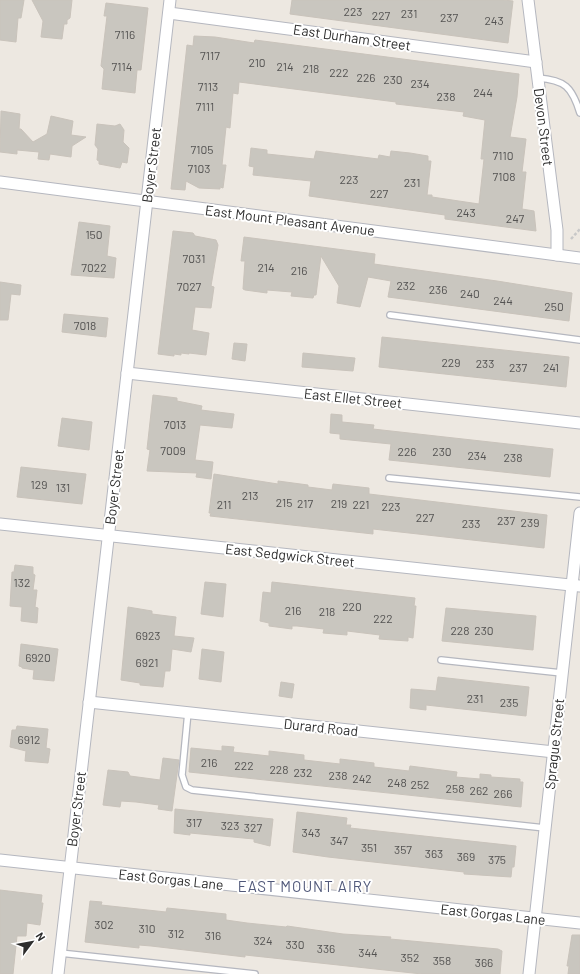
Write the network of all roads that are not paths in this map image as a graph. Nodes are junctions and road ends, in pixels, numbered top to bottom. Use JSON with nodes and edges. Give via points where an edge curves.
{"nodes":[{"id":1,"x":170,"y":0,"type":"edge"},
{"id":2,"x":528,"y":0,"type":"edge"},
{"id":3,"x":169,"y":13,"type":"junction"},
{"id":4,"x":536,"y":62,"type":"junction"},
{"id":5,"x":538,"y":78,"type":"junction"},
{"id":6,"x":580,"y":113,"type":"edge"},
{"id":7,"x":0,"y":182,"type":"edge"},
{"id":8,"x":147,"y":201,"type":"junction"},
{"id":9,"x":557,"y":255,"type":"junction"},
{"id":10,"x":580,"y":258,"type":"edge"},
{"id":11,"x":390,"y":315,"type":"dead end"},
{"id":12,"x":580,"y":340,"type":"edge"},
{"id":13,"x":127,"y":373,"type":"junction"},
{"id":14,"x":580,"y":422,"type":"edge"},
{"id":15,"x":389,"y":478,"type":"dead end"},
{"id":16,"x":580,"y":497,"type":"edge"},
{"id":17,"x":580,"y":513,"type":"edge"},
{"id":18,"x":0,"y":524,"type":"edge"},
{"id":19,"x":108,"y":535,"type":"junction"},
{"id":20,"x":576,"y":586,"type":"edge"},
{"id":21,"x":441,"y":660,"type":"dead end"},
{"id":22,"x":562,"y":673,"type":"junction"},
{"id":23,"x":89,"y":702,"type":"junction"},
{"id":24,"x":188,"y":712,"type":"junction"},
{"id":25,"x":554,"y":752,"type":"junction"},
{"id":26,"x":545,"y":828,"type":"junction"},
{"id":27,"x":0,"y":860,"type":"edge"},
{"id":28,"x":70,"y":868,"type":"junction"},
{"id":29,"x":535,"y":918,"type":"junction"},
{"id":30,"x":580,"y":923,"type":"edge"},
{"id":31,"x":60,"y":954,"type":"junction"},
{"id":32,"x":58,"y":974,"type":"edge"},
{"id":33,"x":255,"y":974,"type":"edge"},
{"id":34,"x":529,"y":974,"type":"edge"}],
"edges":[{"from":1,"to":3,"type":"street","name":"Boyer Street"},
{"from":2,"to":4,"type":"street","name":"Devon Street"},
{"from":3,"to":4,"type":"street","name":"East Durham Street"},
{"from":3,"to":8,"type":"street","name":"Boyer Street"},
{"from":4,"to":5,"type":"street","name":"Devon Street"},
{"from":5,"to":6,"type":"lane","via":[[563,83],[573,93]]},
{"from":5,"to":9,"type":"street","name":"Devon Street","via":[[557,230]]},
{"from":7,"to":8,"type":"street","name":"East Mount Pleasant Avenue"},
{"from":8,"to":9,"type":"street","name":"East Mount Pleasant Avenue"},
{"from":8,"to":13,"type":"street","name":"Boyer Street"},
{"from":9,"to":10,"type":"street","name":"East Mount Pleasant Avenue"},
{"from":11,"to":12,"type":"lane"},
{"from":13,"to":14,"type":"street","name":"East Ellet Street"},
{"from":13,"to":19,"type":"street","name":"Boyer Street"},
{"from":15,"to":16,"type":"lane"},
{"from":17,"to":20,"type":"street","name":"Sprague Street"},
{"from":18,"to":19,"type":"street","name":"East Sedgwick Street"},
{"from":19,"to":20,"type":"street","name":"East Sedgwick Street"},
{"from":19,"to":23,"type":"street","name":"Boyer Street"},
{"from":20,"to":22,"type":"street","name":"Sprague Street"},
{"from":21,"to":22,"type":"lane"},
{"from":22,"to":25,"type":"street","name":"Sprague Street"},
{"from":23,"to":24,"type":"street","name":"Durard Road"},
{"from":23,"to":28,"type":"street","name":"Boyer Street"},
{"from":24,"to":25,"type":"street","name":"Durard Road"},
{"from":24,"to":26,"type":"lane","via":[[182,775],[186,787],[192,790]]},
{"from":25,"to":26,"type":"street","name":"Sprague Street"},
{"from":26,"to":29,"type":"street","name":"Sprague Street"},
{"from":27,"to":28,"type":"street","name":"East Gorgas Lane"},
{"from":28,"to":29,"type":"street","name":"East Gorgas Lane"},
{"from":28,"to":31,"type":"street","name":"Boyer Street"},
{"from":29,"to":30,"type":"street","name":"East Gorgas Lane"},
{"from":29,"to":34,"type":"street","name":"Sprague Street"},
{"from":31,"to":32,"type":"street","name":"Boyer Street"},
{"from":31,"to":33,"type":"lane"}]}
